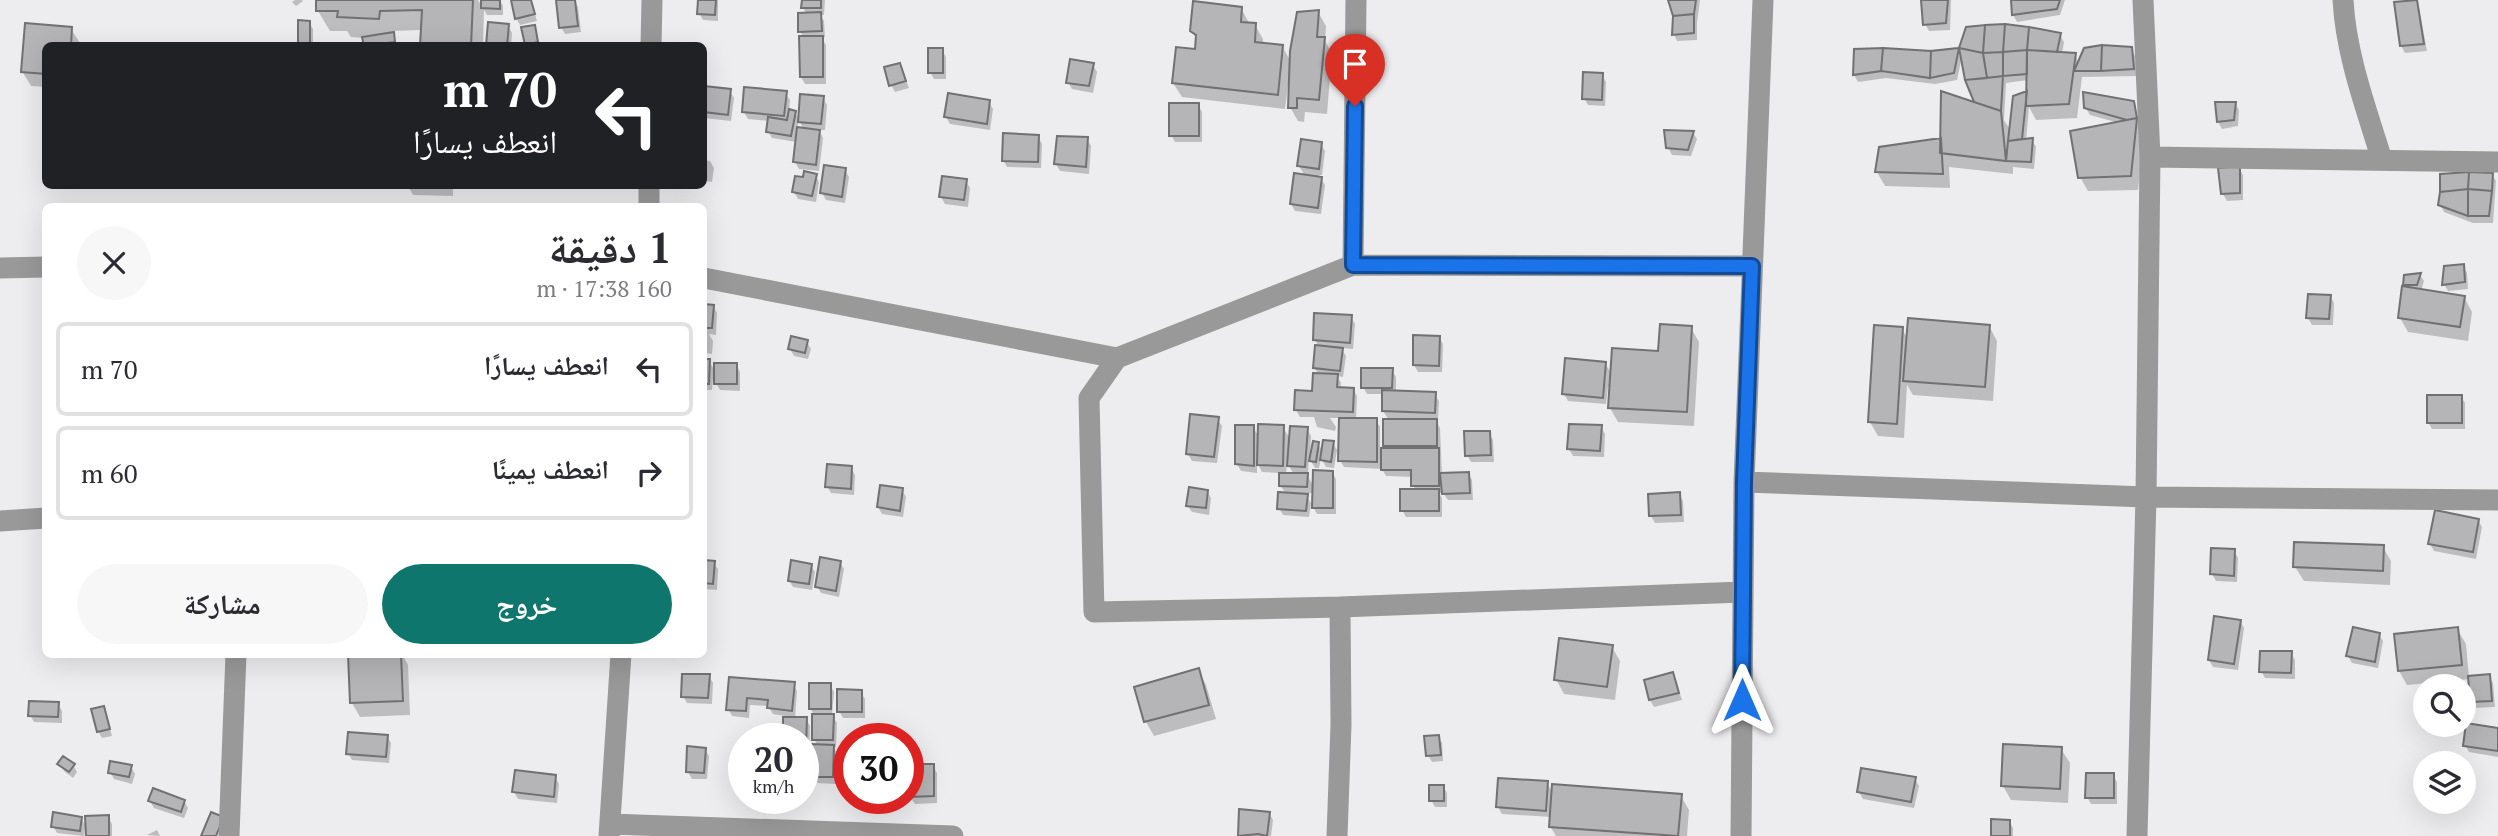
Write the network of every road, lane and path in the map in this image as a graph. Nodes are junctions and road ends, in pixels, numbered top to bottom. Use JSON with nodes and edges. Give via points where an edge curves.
{"nodes":[{"id":1,"x":652,"y":0,"type":"edge"},
{"id":2,"x":1356,"y":0,"type":"edge"},
{"id":3,"x":1763,"y":0,"type":"edge"},
{"id":4,"x":2143,"y":0,"type":"edge"},
{"id":5,"x":2343,"y":0,"type":"edge"},
{"id":6,"x":651,"y":42,"type":"edge"},
{"id":7,"x":2150,"y":157,"type":"junction"},
{"id":8,"x":2382,"y":160,"type":"junction"},
{"id":9,"x":2498,"y":162,"type":"edge"},
{"id":10,"x":1353,"y":265,"type":"junction"},
{"id":11,"x":1752,"y":266,"type":"junction"},
{"id":12,"x":0,"y":268,"type":"edge"},
{"id":13,"x":42,"y":268,"type":"edge"},
{"id":14,"x":707,"y":279,"type":"edge"},
{"id":15,"x":1117,"y":358,"type":"junction"},
{"id":16,"x":1744,"y":482,"type":"junction"},
{"id":17,"x":2146,"y":497,"type":"junction"},
{"id":18,"x":2498,"y":500,"type":"edge"},
{"id":19,"x":42,"y":518,"type":"edge"},
{"id":20,"x":0,"y":521,"type":"edge"},
{"id":21,"x":1743,"y":592,"type":"junction"},
{"id":22,"x":1339,"y":607,"type":"junction"},
{"id":23,"x":236,"y":658,"type":"edge"},
{"id":24,"x":621,"y":658,"type":"edge"},
{"id":25,"x":610,"y":830,"type":"edge"},
{"id":26,"x":229,"y":836,"type":"edge"},
{"id":27,"x":953,"y":836,"type":"edge"},
{"id":28,"x":1337,"y":836,"type":"edge"},
{"id":29,"x":1741,"y":836,"type":"edge"},
{"id":30,"x":2137,"y":836,"type":"edge"}],
"edges":[{"from":1,"to":6,"type":"street"},
{"from":2,"to":10,"type":"street"},
{"from":3,"to":11,"type":"street"},
{"from":4,"to":7,"type":"street"},
{"from":5,"to":8,"type":"street","via":[[2344,27]]},
{"from":7,"to":8,"type":"street"},
{"from":7,"to":17,"type":"street"},
{"from":8,"to":9,"type":"street"},
{"from":10,"to":11,"type":"street"},
{"from":10,"to":15,"type":"street"},
{"from":11,"to":16,"type":"street"},
{"from":12,"to":13,"type":"street"},
{"from":14,"to":15,"type":"street"},
{"from":15,"to":22,"type":"street","via":[[1089,398],[1094,612]]},
{"from":16,"to":17,"type":"street"},
{"from":16,"to":21,"type":"street"},
{"from":17,"to":18,"type":"street"},
{"from":17,"to":30,"type":"street"},
{"from":19,"to":20,"type":"street"},
{"from":21,"to":22,"type":"street"},
{"from":21,"to":29,"type":"street"},
{"from":22,"to":28,"type":"street"},
{"from":23,"to":26,"type":"street"},
{"from":24,"to":25,"type":"street"},
{"from":25,"to":27,"type":"street"}]}
